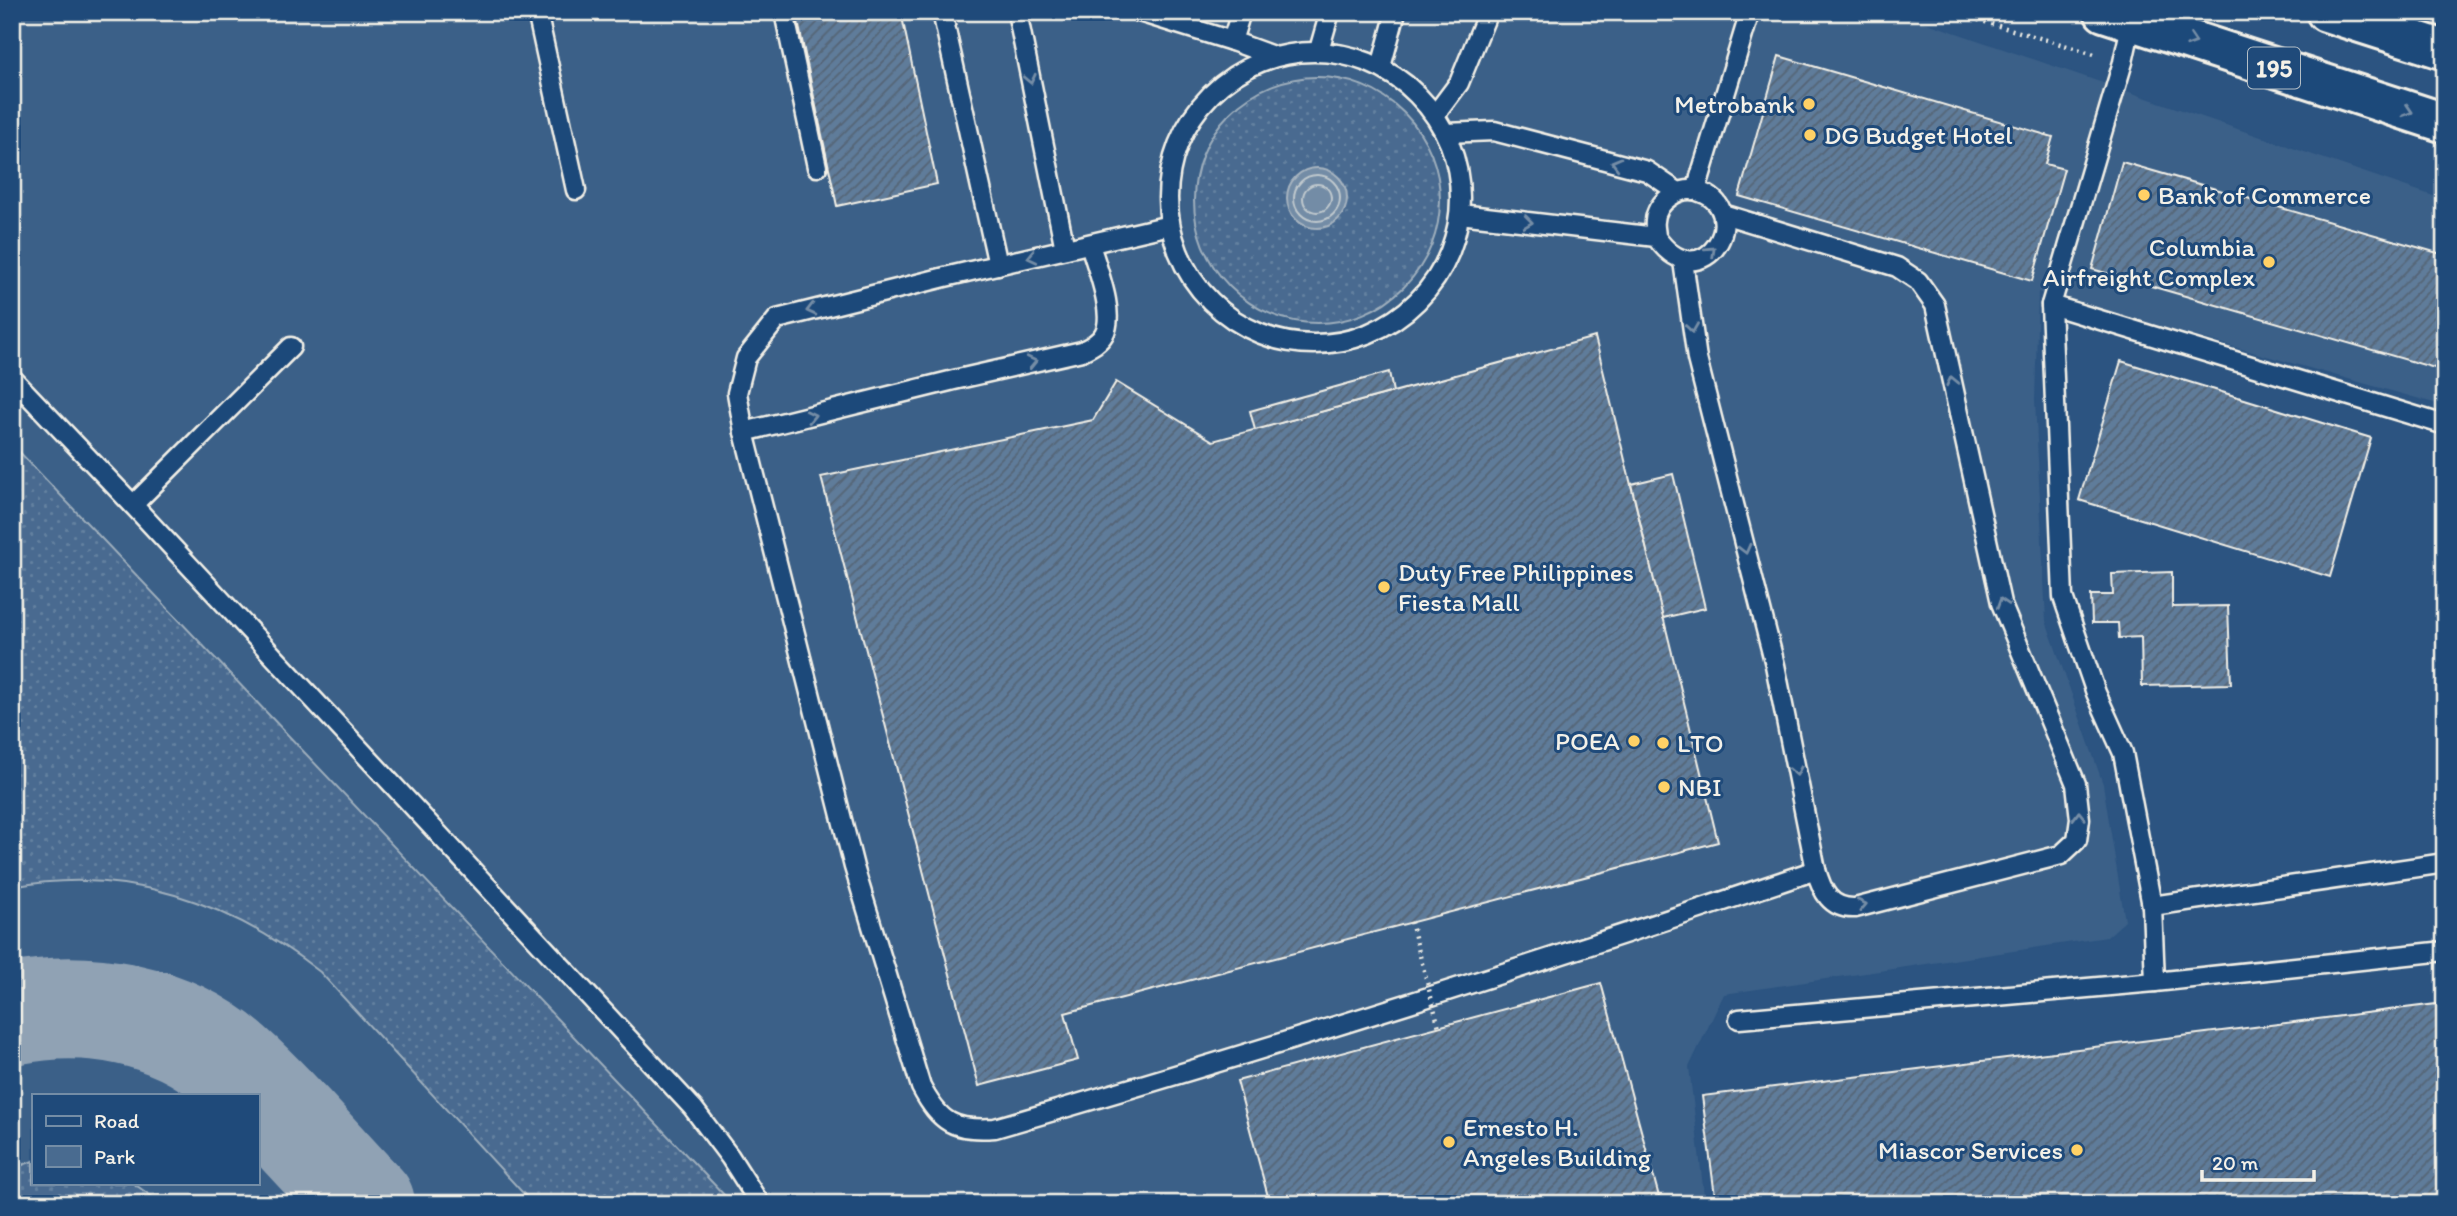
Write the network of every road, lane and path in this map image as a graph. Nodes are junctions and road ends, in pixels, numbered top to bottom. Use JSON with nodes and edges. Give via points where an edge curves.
{"nodes":[{"id":1,"x":537,"y":12,"type":"edge"},
{"id":2,"x":784,"y":12,"type":"edge"},
{"id":3,"x":942,"y":12,"type":"edge"},
{"id":4,"x":1017,"y":12,"type":"edge"},
{"id":5,"x":1139,"y":12,"type":"edge"},
{"id":6,"x":1241,"y":12,"type":"edge"},
{"id":7,"x":1330,"y":12,"type":"edge"},
{"id":8,"x":1396,"y":12,"type":"edge"},
{"id":9,"x":1488,"y":12,"type":"edge"},
{"id":10,"x":1749,"y":12,"type":"edge"},
{"id":11,"x":1951,"y":12,"type":"edge"},
{"id":12,"x":2326,"y":12,"type":"edge"},
{"id":13,"x":2118,"y":17,"type":"edge"},
{"id":14,"x":1232,"y":41,"type":"junction"},
{"id":15,"x":1319,"y":50,"type":"junction"},
{"id":16,"x":2445,"y":50,"type":"edge"},
{"id":17,"x":1273,"y":56,"type":"junction"},
{"id":18,"x":2123,"y":62,"type":"junction"},
{"id":19,"x":1381,"y":67,"type":"junction"},
{"id":20,"x":1435,"y":115,"type":"junction"},
{"id":21,"x":2445,"y":123,"type":"edge"},
{"id":22,"x":1446,"y":133,"type":"junction"},
{"id":23,"x":817,"y":167,"type":"dead end"},
{"id":24,"x":576,"y":190,"type":"dead end"},
{"id":25,"x":1687,"y":191,"type":"junction"},
{"id":26,"x":1460,"y":214,"type":"junction"},
{"id":27,"x":1723,"y":214,"type":"junction"},
{"id":28,"x":1170,"y":225,"type":"junction"},
{"id":29,"x":1656,"y":237,"type":"junction"},
{"id":30,"x":1090,"y":244,"type":"junction"},
{"id":31,"x":1065,"y":249,"type":"junction"},
{"id":32,"x":1683,"y":261,"type":"junction"},
{"id":33,"x":998,"y":265,"type":"junction"},
{"id":34,"x":2051,"y":306,"type":"junction"},
{"id":35,"x":290,"y":347,"type":"dead end"},
{"id":36,"x":12,"y":378,"type":"edge"},
{"id":37,"x":2445,"y":425,"type":"edge"},
{"id":38,"x":744,"y":432,"type":"junction"},
{"id":39,"x":133,"y":505,"type":"junction"},
{"id":40,"x":2445,"y":863,"type":"edge"},
{"id":41,"x":1816,"y":870,"type":"junction"},
{"id":42,"x":2152,"y":906,"type":"junction"},
{"id":43,"x":1411,"y":922,"type":"dead end"},
{"id":44,"x":2445,"y":951,"type":"edge"},
{"id":45,"x":2155,"y":982,"type":"junction"},
{"id":46,"x":1739,"y":1018,"type":"dead end"},
{"id":47,"x":1439,"y":1027,"type":"dead end"},
{"id":48,"x":760,"y":1204,"type":"edge"}],
"edges":[{"from":1,"to":24,"type":"lane"},
{"from":2,"to":23,"type":"lane"},
{"from":3,"to":33,"type":"lane"},
{"from":4,"to":31,"type":"lane","one_way":true},
{"from":5,"to":14,"type":"lane"},
{"from":6,"to":14,"type":"lane"},
{"from":7,"to":15,"type":"lane"},
{"from":8,"to":19,"type":"lane"},
{"from":9,"to":20,"type":"lane","via":[[1459,83]]},
{"from":10,"to":25,"type":"lane"},
{"from":11,"to":18,"type":"path"},
{"from":12,"to":16,"type":"main road"},
{"from":13,"to":18,"type":"lane"},
{"from":13,"to":21,"type":"main road","number":"195","one_way":true},
{"from":14,"to":17,"type":"lane"},
{"from":15,"to":17,"type":"lane"},
{"from":15,"to":19,"type":"lane"},
{"from":17,"to":28,"type":"lane","via":[[1229,77],[1194,112],[1173,160],[1168,186]]},
{"from":18,"to":34,"type":"lane"},
{"from":19,"to":20,"type":"lane","via":[[1411,88]]},
{"from":20,"to":22,"type":"lane"},
{"from":25,"to":22,"type":"lane","one_way":true,"via":[[1647,172],[1494,131]]},
{"from":22,"to":26,"type":"lane","via":[[1459,173]]},
{"from":25,"to":27,"type":"lane","via":[[1713,198]]},
{"from":25,"to":29,"type":"lane","via":[[1662,202],[1655,219]]},
{"from":26,"to":28,"type":"lane","via":[[1450,255],[1429,291],[1398,319],[1361,338],[1320,345],[1279,341],[1240,326],[1208,299],[1183,265]]},
{"from":26,"to":29,"type":"lane","one_way":true},
{"from":32,"to":27,"type":"lane","one_way":true,"via":[[1702,259],[1717,248],[1724,232]]},
{"from":41,"to":27,"type":"lane","one_way":true,"via":[[1827,898],[1835,905],[1855,908],[2061,855],[2077,840],[2076,783],[2001,603],[1935,305],[1918,281],[1897,267]]},
{"from":28,"to":30,"type":"lane"},
{"from":29,"to":32,"type":"lane","via":[[1667,253]]},
{"from":30,"to":31,"type":"lane"},
{"from":38,"to":30,"type":"lane","one_way":true,"via":[[1094,345],[1108,321]]},
{"from":31,"to":33,"type":"lane","one_way":true},
{"from":32,"to":41,"type":"lane","one_way":true,"via":[[1696,359],[1775,665]]},
{"from":33,"to":38,"type":"lane","one_way":true,"via":[[777,318],[746,358],[737,393]]},
{"from":34,"to":37,"type":"lane"},
{"from":34,"to":42,"type":"lane","via":[[2063,597],[2095,693],[2123,753]]},
{"from":35,"to":39,"type":"lane"},
{"from":36,"to":39,"type":"lane"},
{"from":38,"to":41,"type":"lane","via":[[854,867],[921,1087],[932,1107],[950,1123],[972,1130],[995,1128],[1180,1075]]},
{"from":39,"to":48,"type":"lane","via":[[693,1108]]},
{"from":40,"to":42,"type":"lane"},
{"from":42,"to":45,"type":"lane"},
{"from":43,"to":47,"type":"path","bridge":true},
{"from":44,"to":45,"type":"lane"},
{"from":45,"to":46,"type":"lane"}]}
